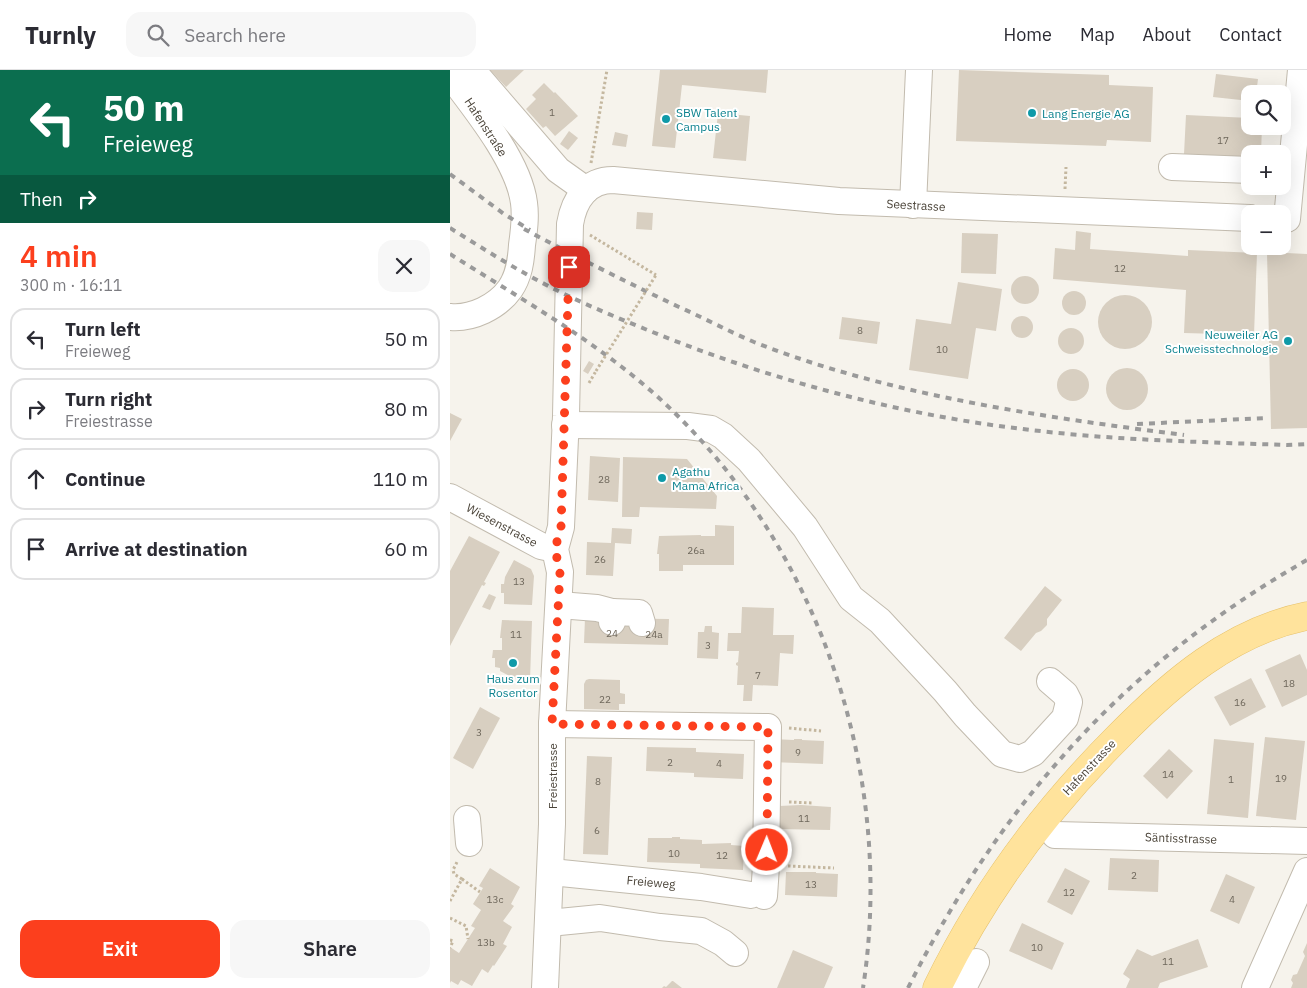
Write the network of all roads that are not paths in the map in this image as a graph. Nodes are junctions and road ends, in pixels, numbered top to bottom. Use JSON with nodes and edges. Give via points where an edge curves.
{"nodes":[{"id":1,"x":472,"y":70,"type":"edge"},
{"id":2,"x":918,"y":70,"type":"edge"},
{"id":3,"x":1301,"y":70,"type":"edge"},
{"id":4,"x":450,"y":74,"type":"edge"},
{"id":5,"x":1172,"y":167,"type":"dead end"},
{"id":6,"x":1293,"y":169,"type":"edge"},
{"id":7,"x":1241,"y":170,"type":"edge"},
{"id":8,"x":586,"y":190,"type":"junction"},
{"id":9,"x":912,"y":205,"type":"junction"},
{"id":10,"x":1241,"y":218,"type":"edge"},
{"id":11,"x":1292,"y":219,"type":"edge"},
{"id":12,"x":450,"y":317,"type":"edge"},
{"id":13,"x":565,"y":421,"type":"junction"},
{"id":14,"x":450,"y":497,"type":"edge"},
{"id":15,"x":555,"y":549,"type":"junction"},
{"id":16,"x":559,"y":605,"type":"junction"},
{"id":17,"x":1307,"y":616,"type":"edge"},
{"id":18,"x":642,"y":623,"type":"dead end"},
{"id":19,"x":1050,"y":681,"type":"dead end"},
{"id":20,"x":552,"y":724,"type":"junction"},
{"id":21,"x":1055,"y":835,"type":"dead end"},
{"id":22,"x":1307,"y":841,"type":"edge"},
{"id":23,"x":1307,"y":871,"type":"edge"},
{"id":24,"x":551,"y":872,"type":"junction"},
{"id":25,"x":549,"y":923,"type":"junction"},
{"id":26,"x":735,"y":953,"type":"dead end"},
{"id":27,"x":976,"y":962,"type":"dead end"},
{"id":28,"x":545,"y":988,"type":"edge"},
{"id":29,"x":937,"y":988,"type":"edge"},
{"id":30,"x":963,"y":988,"type":"edge"},
{"id":31,"x":1255,"y":988,"type":"edge"}],
"edges":[{"from":1,"to":8,"type":"street","via":[[558,170]]},
{"from":2,"to":9,"type":"street"},
{"from":3,"to":6,"type":"street"},
{"from":4,"to":12,"type":"street","name":"Hafenstraße","via":[[503,150],[521,189],[525,215],[516,277],[501,301],[486,310]]},
{"from":5,"to":7,"type":"street"},
{"from":6,"to":11,"type":"street"},
{"from":8,"to":9,"type":"street","name":"Seestrasse","via":[[595,183],[613,180]]},
{"from":8,"to":13,"type":"street","name":"Freiestrasse","via":[[578,199],[570,224]]},
{"from":9,"to":10,"type":"street","name":"Seestrasse"},
{"from":13,"to":15,"type":"street","name":"Freiestrasse","via":[[561,527]]},
{"from":13,"to":19,"type":"street","via":[[688,426],[711,429],[723,436],[749,460],[805,527],[851,598],[880,621],[1002,754],[1020,759],[1033,753],[1065,718],[1069,702]]},
{"from":14,"to":15,"type":"street","name":"Wiesenstrasse","via":[[541,546]]},
{"from":15,"to":16,"type":"street","name":"Freiestrasse","via":[[560,572]]},
{"from":16,"to":18,"type":"street","via":[[597,608],[612,617],[639,613]]},
{"from":16,"to":20,"type":"street","name":"Freiestrasse"},
{"from":17,"to":29,"type":"main road","name":"Hafenstrasse","via":[[1252,634],[1215,654],[1146,708],[1100,754],[1055,804],[985,899]]},
{"from":20,"to":24,"type":"street","name":"Freiestrasse"},
{"from":20,"to":24,"type":"street","name":"Freieweg","via":[[768,727],[766,866],[757,896]]},
{"from":21,"to":22,"type":"street","name":"Säntisstrasse"},
{"from":23,"to":31,"type":"street"},
{"from":24,"to":25,"type":"street","name":"Freiestrasse"},
{"from":25,"to":26,"type":"street","via":[[600,918],[701,931]]},
{"from":25,"to":28,"type":"street","name":"Freiestrasse"},
{"from":27,"to":30,"type":"street"}]}
